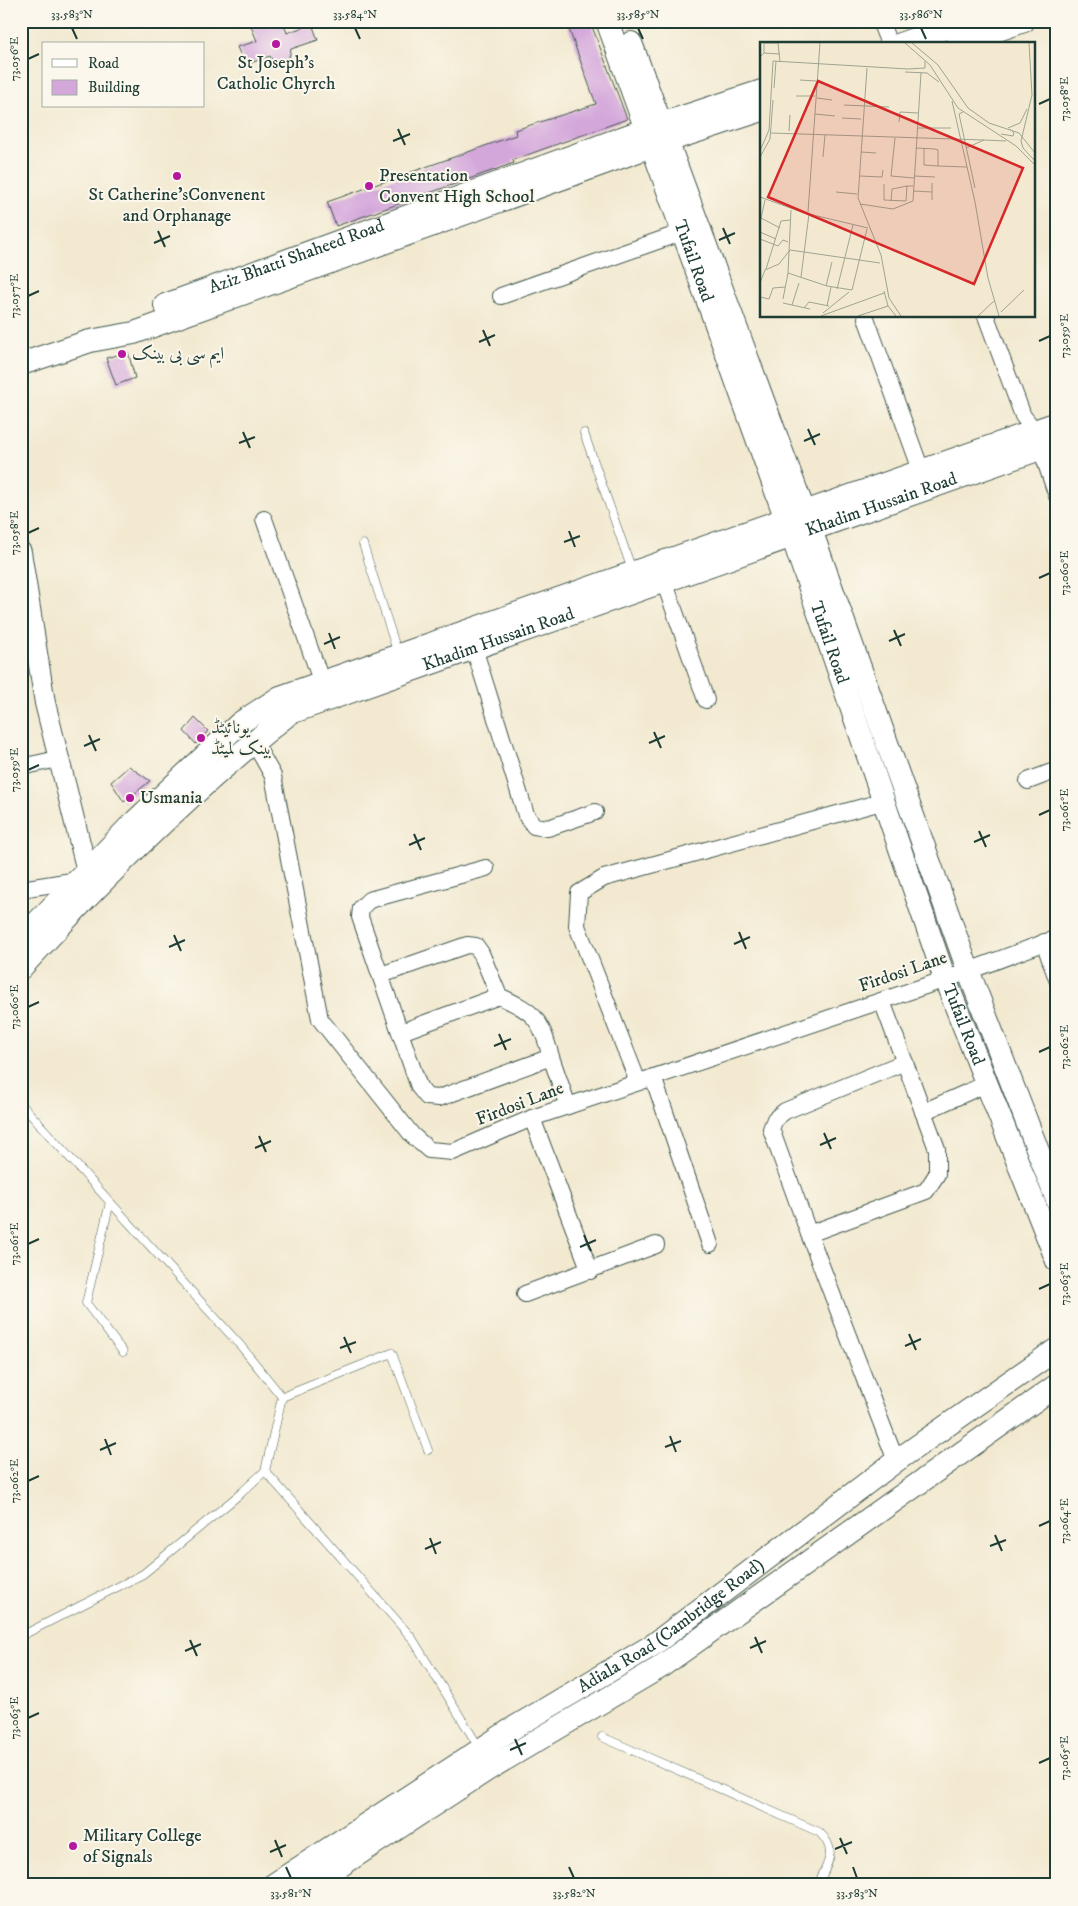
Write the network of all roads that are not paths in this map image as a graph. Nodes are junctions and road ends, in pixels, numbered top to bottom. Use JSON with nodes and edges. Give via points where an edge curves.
{"nodes":[{"id":1,"x":607,"y":21,"type":"edge"},
{"id":2,"x":622,"y":21,"type":"edge"},
{"id":3,"x":880,"y":21,"type":"edge"},
{"id":4,"x":1024,"y":21,"type":"edge"},
{"id":5,"x":953,"y":29,"type":"edge"},
{"id":6,"x":888,"y":42,"type":"edge"},
{"id":7,"x":907,"y":42,"type":"edge"},
{"id":8,"x":760,"y":92,"type":"edge"},
{"id":9,"x":760,"y":110,"type":"edge"},
{"id":10,"x":657,"y":135,"type":"junction"},
{"id":11,"x":683,"y":232,"type":"junction"},
{"id":12,"x":501,"y":296,"type":"dead end"},
{"id":13,"x":866,"y":318,"type":"dead end"},
{"id":14,"x":987,"y":318,"type":"edge"},
{"id":15,"x":21,"y":364,"type":"edge"},
{"id":16,"x":1057,"y":423,"type":"edge"},
{"id":17,"x":584,"y":432,"type":"dead end"},
{"id":18,"x":1044,"y":441,"type":"edge"},
{"id":19,"x":922,"y":470,"type":"junction"},
{"id":20,"x":1057,"y":496,"type":"edge"},
{"id":21,"x":264,"y":519,"type":"dead end"},
{"id":22,"x":798,"y":524,"type":"junction"},
{"id":23,"x":363,"y":544,"type":"dead end"},
{"id":24,"x":21,"y":552,"type":"edge"},
{"id":25,"x":633,"y":572,"type":"junction"},
{"id":26,"x":664,"y":581,"type":"junction"},
{"id":27,"x":474,"y":648,"type":"junction"},
{"id":28,"x":398,"y":656,"type":"junction"},
{"id":29,"x":322,"y":683,"type":"junction"},
{"id":30,"x":706,"y":700,"type":"dead end"},
{"id":31,"x":254,"y":742,"type":"junction"},
{"id":32,"x":58,"y":759,"type":"junction"},
{"id":33,"x":21,"y":767,"type":"edge"},
{"id":34,"x":1057,"y":770,"type":"edge"},
{"id":35,"x":1028,"y":780,"type":"dead end"},
{"id":36,"x":885,"y":801,"type":"junction"},
{"id":37,"x":595,"y":812,"type":"dead end"},
{"id":38,"x":486,"y":868,"type":"dead end"},
{"id":39,"x":86,"y":880,"type":"junction"},
{"id":40,"x":21,"y":889,"type":"edge"},
{"id":41,"x":21,"y":939,"type":"edge"},
{"id":42,"x":1050,"y":940,"type":"edge"},
{"id":43,"x":21,"y":968,"type":"edge"},
{"id":44,"x":968,"y":970,"type":"junction"},
{"id":45,"x":381,"y":975,"type":"junction"},
{"id":46,"x":945,"y":978,"type":"junction"},
{"id":47,"x":1057,"y":979,"type":"edge"},
{"id":48,"x":499,"y":996,"type":"junction"},
{"id":49,"x":882,"y":1000,"type":"junction"},
{"id":50,"x":402,"y":1032,"type":"junction"},
{"id":51,"x":551,"y":1057,"type":"junction"},
{"id":52,"x":905,"y":1062,"type":"junction"},
{"id":53,"x":645,"y":1079,"type":"junction"},
{"id":54,"x":986,"y":1084,"type":"junction"},
{"id":55,"x":21,"y":1104,"type":"edge"},
{"id":56,"x":568,"y":1106,"type":"junction"},
{"id":57,"x":922,"y":1112,"type":"junction"},
{"id":58,"x":532,"y":1118,"type":"junction"},
{"id":59,"x":1057,"y":1200,"type":"edge"},
{"id":60,"x":110,"y":1202,"type":"junction"},
{"id":61,"x":809,"y":1234,"type":"junction"},
{"id":62,"x":710,"y":1244,"type":"dead end"},
{"id":63,"x":656,"y":1245,"type":"dead end"},
{"id":64,"x":1057,"y":1261,"type":"edge"},
{"id":65,"x":590,"y":1271,"type":"junction"},
{"id":66,"x":525,"y":1294,"type":"dead end"},
{"id":67,"x":1057,"y":1349,"type":"edge"},
{"id":68,"x":123,"y":1352,"type":"dead end"},
{"id":69,"x":1052,"y":1393,"type":"edge"},
{"id":70,"x":282,"y":1397,"type":"junction"},
{"id":71,"x":428,"y":1450,"type":"dead end"},
{"id":72,"x":896,"y":1461,"type":"junction"},
{"id":73,"x":265,"y":1470,"type":"junction"},
{"id":74,"x":21,"y":1636,"type":"edge"},
{"id":75,"x":602,"y":1736,"type":"dead end"},
{"id":76,"x":480,"y":1750,"type":"junction"},
{"id":77,"x":273,"y":1885,"type":"edge"},
{"id":78,"x":311,"y":1885,"type":"edge"},
{"id":79,"x":818,"y":1885,"type":"edge"}],
"edges":[{"from":1,"to":10,"type":"main road","name":"Tufail Road"},
{"from":2,"to":10,"type":"main road","name":"Tufail Road"},
{"from":3,"to":6,"type":"street"},
{"from":4,"to":5,"type":"main road"},
{"from":5,"to":7,"type":"main road"},
{"from":8,"to":10,"type":"main road","name":"Aziz Bhatti Shaheed Road"},
{"from":9,"to":10,"type":"main road","name":"Aziz Bhatti Shaheed Road"},
{"from":10,"to":11,"type":"main road","name":"Tufail Road"},
{"from":10,"to":15,"type":"main road","name":"Aziz Bhatti Shaheed Road","via":[[134,333],[90,341]]},
{"from":10,"to":22,"type":"main road","name":"Tufail Road"},
{"from":11,"to":12,"type":"street"},
{"from":11,"to":22,"type":"main road","name":"Tufail Road"},
{"from":13,"to":19,"type":"street"},
{"from":14,"to":18,"type":"street","via":[[1023,416]]},
{"from":16,"to":18,"type":"main road","name":"Khadim Hussain Road"},
{"from":17,"to":25,"type":"lane"},
{"from":18,"to":19,"type":"main road","name":"Khadim Hussain Road"},
{"from":18,"to":20,"type":"street"},
{"from":18,"to":22,"type":"main road","name":"Khadim Hussain Road"},
{"from":19,"to":22,"type":"main road","name":"Khadim Hussain Road"},
{"from":21,"to":29,"type":"street"},
{"from":22,"to":25,"type":"main road","name":"Khadim Hussain Road"},
{"from":22,"to":26,"type":"main road","name":"Khadim Hussain Road"},
{"from":22,"to":36,"type":"main road","name":"Tufail Road"},
{"from":22,"to":44,"type":"main road","name":"Tufail Road"},
{"from":23,"to":28,"type":"lane"},
{"from":24,"to":32,"type":"street","via":[[45,703]]},
{"from":25,"to":28,"type":"main road","name":"Khadim Hussain Road"},
{"from":26,"to":27,"type":"main road","name":"Khadim Hussain Road"},
{"from":26,"to":30,"type":"street"},
{"from":27,"to":31,"type":"main road","name":"Khadim Hussain Road","via":[[290,713]]},
{"from":27,"to":37,"type":"street","via":[[526,815],[534,826],[548,828]]},
{"from":28,"to":29,"type":"main road","name":"Khadim Hussain Road"},
{"from":29,"to":39,"type":"main road","name":"Khadim Hussain Road","via":[[280,697],[240,723],[130,826]]},
{"from":31,"to":39,"type":"main road","name":"Khadim Hussain Road"},
{"from":31,"to":58,"type":"street","name":"Firdosi Lane","via":[[273,776],[320,1018],[412,1135],[429,1150],[453,1152]]},
{"from":32,"to":33,"type":"street"},
{"from":32,"to":39,"type":"street"},
{"from":34,"to":35,"type":"street"},
{"from":36,"to":46,"type":"main road","name":"Tufail Road"},
{"from":36,"to":53,"type":"street","via":[[604,878],[579,894],[577,926]]},
{"from":38,"to":45,"type":"street","via":[[369,900],[361,908],[360,916]]},
{"from":39,"to":40,"type":"street"},
{"from":39,"to":41,"type":"main road","name":"Khadim Hussain Road"},
{"from":39,"to":43,"type":"main road","name":"Khadim Hussain Road"},
{"from":42,"to":44,"type":"street","name":"Firdosi Lane"},
{"from":42,"to":47,"type":"street"},
{"from":44,"to":46,"type":"street","name":"Firdosi Lane"},
{"from":44,"to":59,"type":"main road","name":"Tufail Road"},
{"from":45,"to":48,"type":"street","via":[[467,946],[476,946],[482,953]]},
{"from":45,"to":50,"type":"street"},
{"from":46,"to":49,"type":"street","name":"Firdosi Lane"},
{"from":46,"to":54,"type":"main road","name":"Tufail Road"},
{"from":48,"to":50,"type":"street"},
{"from":48,"to":51,"type":"street","via":[[528,1010],[543,1028]]},
{"from":49,"to":52,"type":"street"},
{"from":49,"to":53,"type":"street","name":"Firdosi Lane"},
{"from":50,"to":51,"type":"street","via":[[419,1087],[427,1097],[439,1098]]},
{"from":51,"to":56,"type":"street"},
{"from":52,"to":57,"type":"street"},
{"from":52,"to":61,"type":"street","via":[[785,1111],[775,1119],[771,1129]]},
{"from":53,"to":56,"type":"street","name":"Firdosi Lane"},
{"from":53,"to":62,"type":"street"},
{"from":54,"to":57,"type":"street"},
{"from":54,"to":64,"type":"main road","name":"Tufail Road"},
{"from":55,"to":60,"type":"lane"},
{"from":56,"to":58,"type":"street","name":"Firdosi Lane"},
{"from":57,"to":61,"type":"street","via":[[937,1149],[937,1174],[926,1191]]},
{"from":58,"to":65,"type":"street"},
{"from":60,"to":68,"type":"lane","via":[[86,1303]]},
{"from":60,"to":70,"type":"lane","via":[[240,1345]]},
{"from":61,"to":72,"type":"street"},
{"from":63,"to":65,"type":"street"},
{"from":65,"to":66,"type":"street"},
{"from":67,"to":72,"type":"main road","name":"Adiala Road (Cambridge Road)"},
{"from":69,"to":78,"type":"main road","name":"Adiala Road (Cambridge Road)","via":[[659,1668],[487,1770]]},
{"from":70,"to":71,"type":"lane","via":[[392,1353]]},
{"from":70,"to":73,"type":"lane"},
{"from":72,"to":76,"type":"main road","name":"Adiala Road (Cambridge Road)","via":[[653,1645]]},
{"from":73,"to":74,"type":"lane","via":[[143,1574]]},
{"from":73,"to":76,"type":"lane","via":[[412,1638]]},
{"from":75,"to":79,"type":"lane","via":[[819,1832],[829,1842],[831,1853]]},
{"from":76,"to":77,"type":"main road","name":"Adiala Road (Cambridge Road)"}]}
